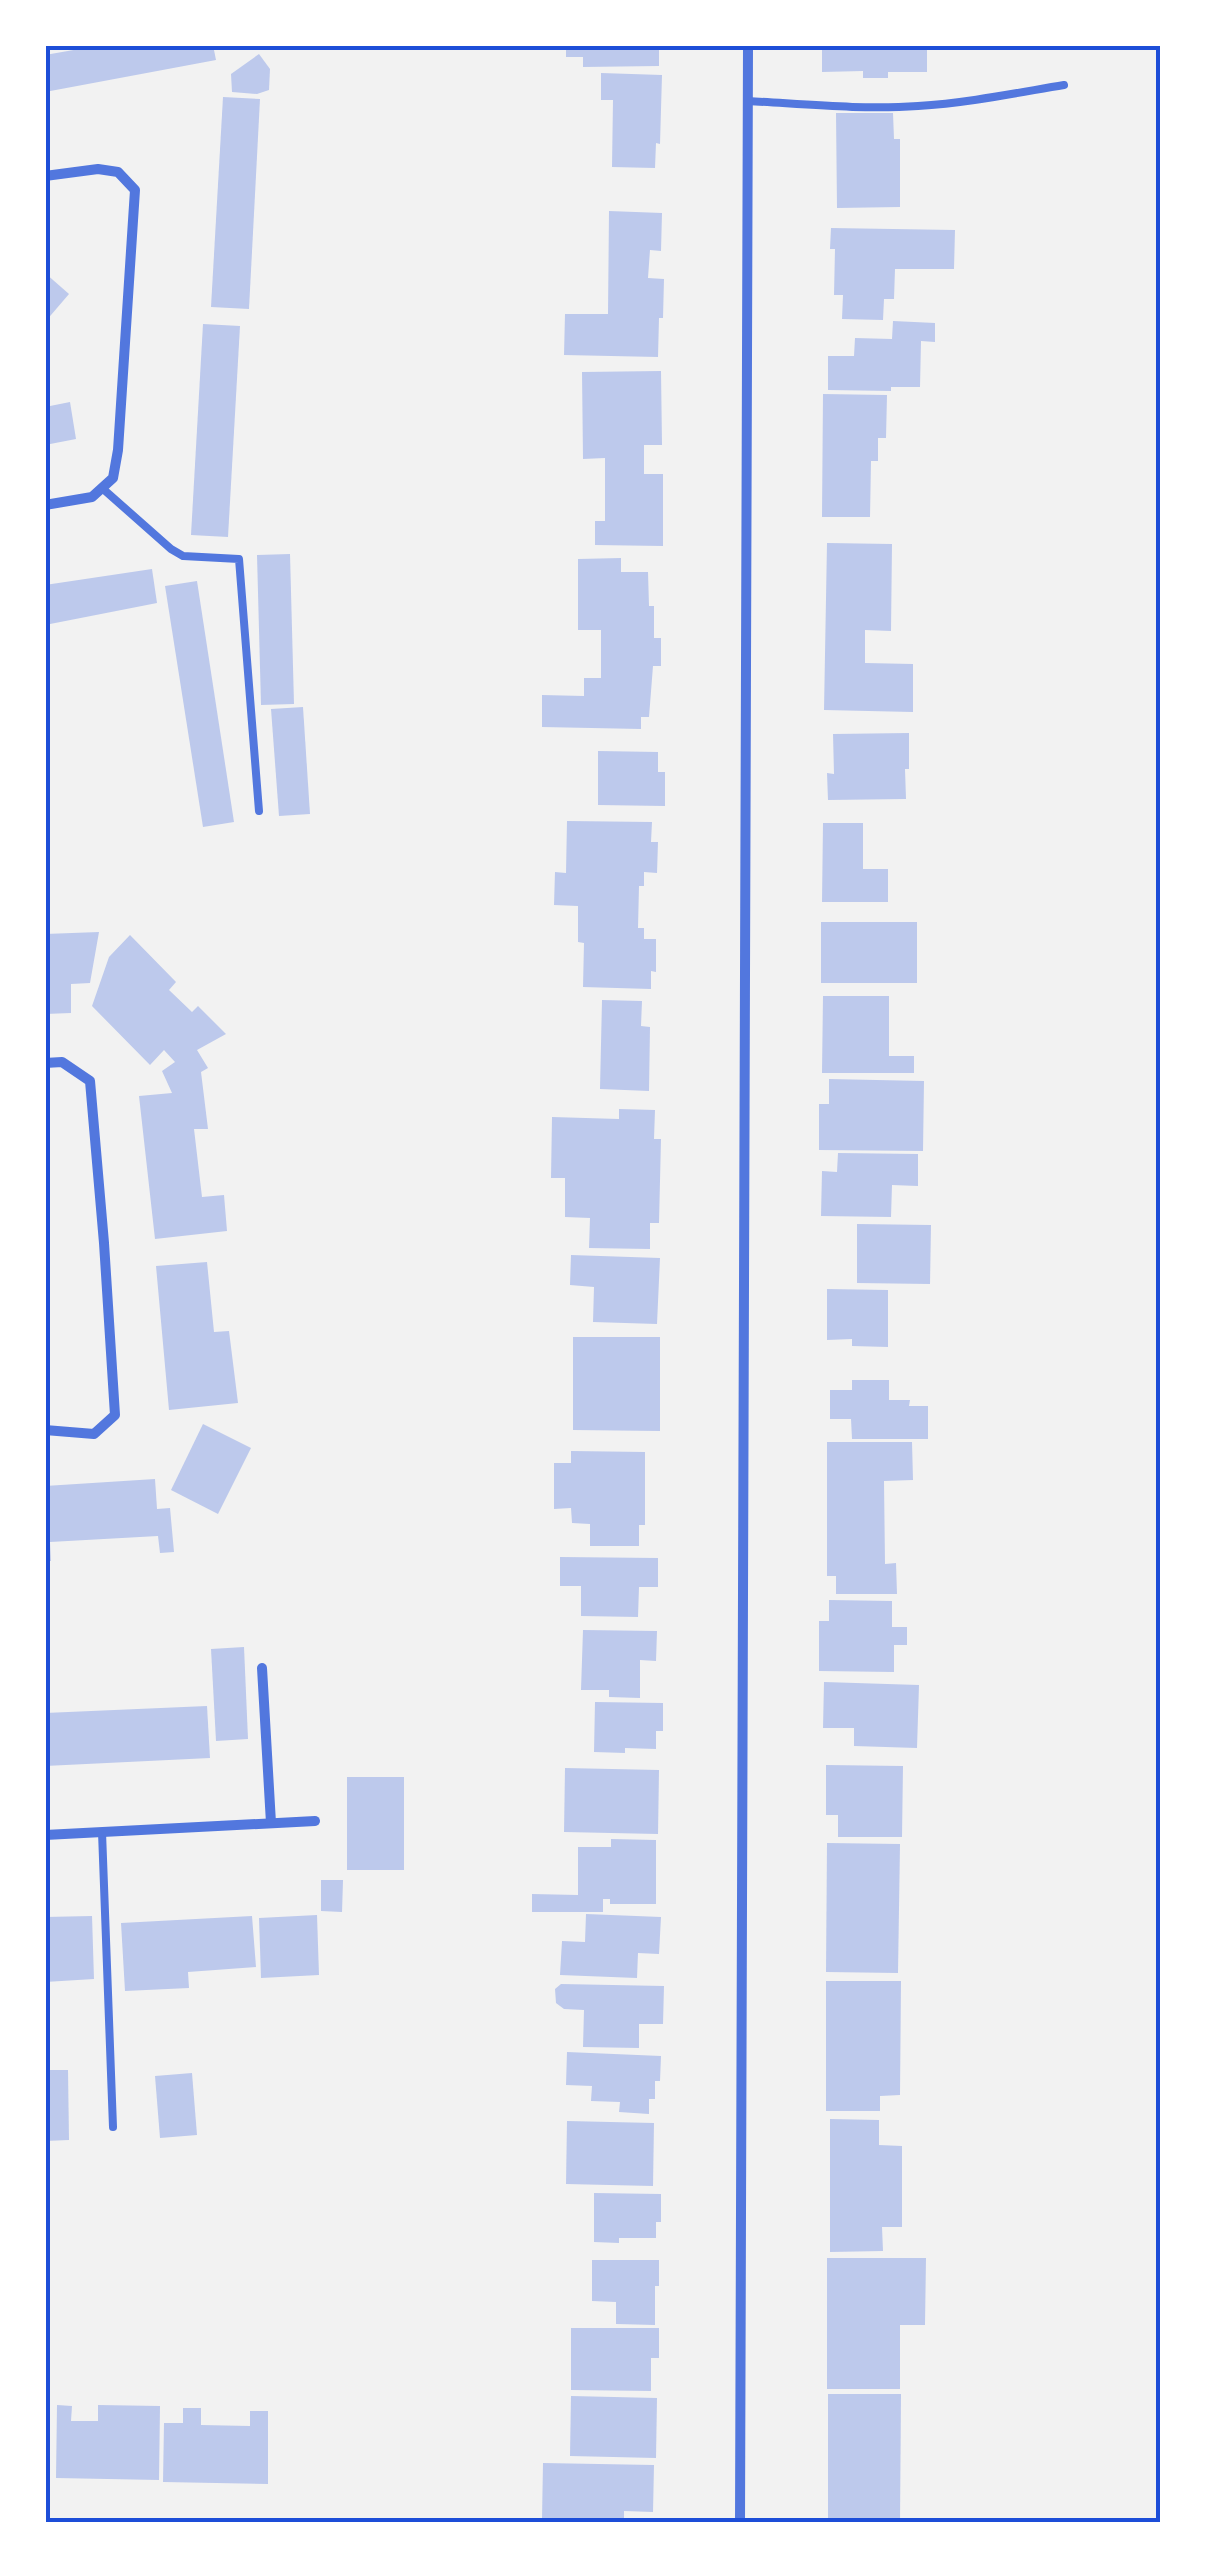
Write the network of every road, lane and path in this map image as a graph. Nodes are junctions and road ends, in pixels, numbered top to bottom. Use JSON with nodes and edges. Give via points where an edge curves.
{"nodes":[{"id":1,"x":748,"y":45,"type":"edge"},
{"id":2,"x":1064,"y":84,"type":"dead end"},
{"id":3,"x":748,"y":101,"type":"junction"},
{"id":4,"x":45,"y":176,"type":"edge"},
{"id":5,"x":102,"y":488,"type":"junction"},
{"id":6,"x":45,"y":505,"type":"edge"},
{"id":7,"x":259,"y":810,"type":"dead end"},
{"id":8,"x":45,"y":1063,"type":"edge"},
{"id":9,"x":45,"y":1430,"type":"edge"},
{"id":10,"x":262,"y":1668,"type":"dead end"},
{"id":11,"x":315,"y":1820,"type":"dead end"},
{"id":12,"x":271,"y":1823,"type":"junction"},
{"id":13,"x":102,"y":1832,"type":"junction"},
{"id":14,"x":45,"y":1835,"type":"edge"},
{"id":15,"x":112,"y":2127,"type":"dead end"},
{"id":16,"x":740,"y":2523,"type":"edge"}],
"edges":[{"from":1,"to":3,"type":"street"},
{"from":2,"to":3,"type":"lane","via":[[918,106]]},
{"from":3,"to":16,"type":"street"},
{"from":4,"to":5,"type":"street","via":[[118,172],[135,190],[118,450],[113,478]]},
{"from":5,"to":6,"type":"street"},
{"from":5,"to":7,"type":"lane","via":[[183,556],[239,559]]},
{"from":8,"to":9,"type":"street","via":[[62,1062],[90,1081],[115,1415],[94,1434]]},
{"from":10,"to":12,"type":"street"},
{"from":11,"to":12,"type":"street"},
{"from":12,"to":13,"type":"street"},
{"from":13,"to":14,"type":"street"},
{"from":13,"to":15,"type":"lane"}]}
